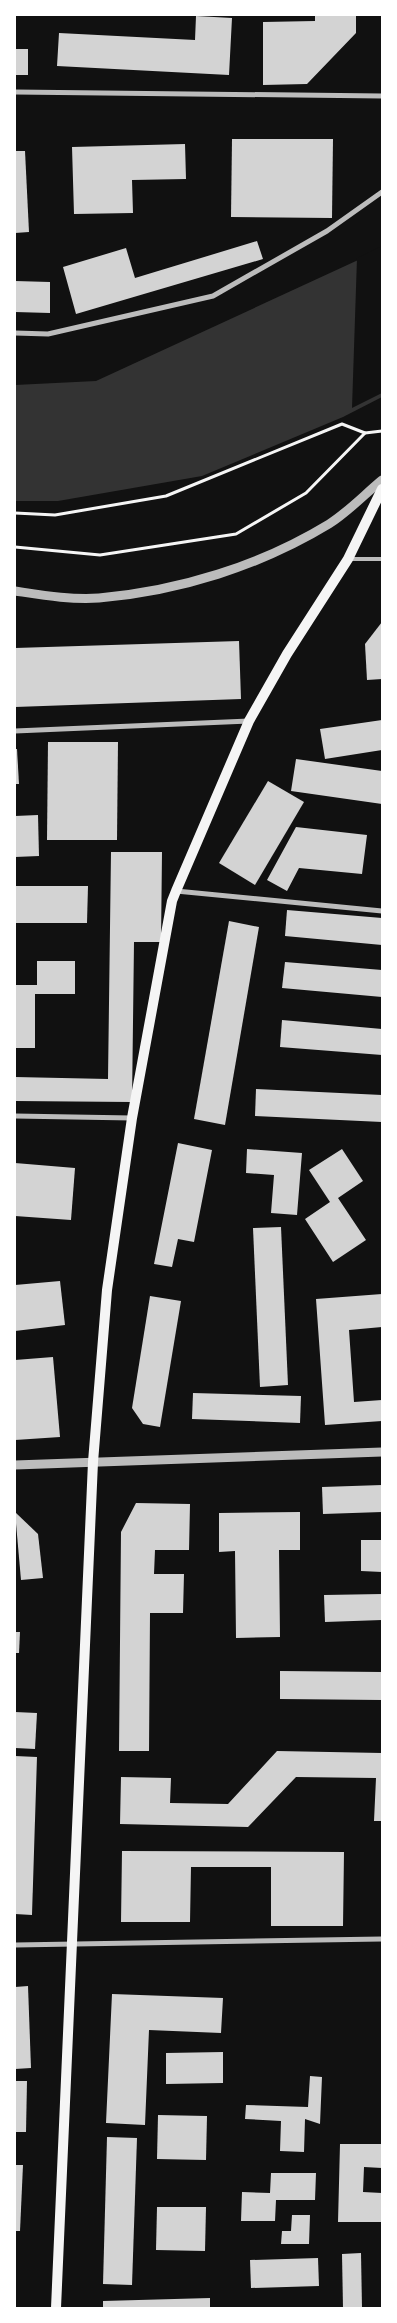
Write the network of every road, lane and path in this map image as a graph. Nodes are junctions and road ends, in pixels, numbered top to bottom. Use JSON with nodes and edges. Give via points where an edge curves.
{"nodes":[{"id":1,"x":15,"y":92,"type":"edge"},
{"id":2,"x":382,"y":96,"type":"edge"},
{"id":3,"x":382,"y":192,"type":"edge"},
{"id":4,"x":15,"y":333,"type":"edge"},
{"id":5,"x":382,"y":431,"type":"edge"},
{"id":6,"x":365,"y":433,"type":"junction"},
{"id":7,"x":382,"y":480,"type":"edge"},
{"id":8,"x":382,"y":489,"type":"edge"},
{"id":9,"x":15,"y":513,"type":"edge"},
{"id":10,"x":15,"y":547,"type":"edge"},
{"id":11,"x":348,"y":559,"type":"junction"},
{"id":12,"x":382,"y":559,"type":"edge"},
{"id":13,"x":15,"y":591,"type":"edge"},
{"id":14,"x":249,"y":721,"type":"junction"},
{"id":15,"x":15,"y":731,"type":"edge"},
{"id":16,"x":176,"y":891,"type":"junction"},
{"id":17,"x":382,"y":911,"type":"edge"},
{"id":18,"x":15,"y":1116,"type":"edge"},
{"id":19,"x":132,"y":1118,"type":"junction"},
{"id":20,"x":382,"y":1452,"type":"edge"},
{"id":21,"x":93,"y":1462,"type":"junction"},
{"id":22,"x":15,"y":1465,"type":"edge"},
{"id":23,"x":382,"y":1940,"type":"edge"},
{"id":24,"x":72,"y":1944,"type":"junction"},
{"id":25,"x":15,"y":1945,"type":"edge"},
{"id":26,"x":56,"y":2308,"type":"edge"}],
"edges":[{"from":1,"to":2,"type":"street"},
{"from":3,"to":4,"type":"street","via":[[327,231],[213,296],[48,334]]},
{"from":5,"to":6,"type":"path"},
{"from":6,"to":9,"type":"path","via":[[342,424],[166,496],[55,515]]},
{"from":6,"to":10,"type":"path","via":[[306,493],[236,534],[100,555]]},
{"from":7,"to":13,"type":"street","via":[[331,523],[262,559],[201,580],[98,598]]},
{"from":8,"to":11,"type":"main road"},
{"from":11,"to":12,"type":"lane"},
{"from":11,"to":14,"type":"main road","via":[[287,654]]},
{"from":14,"to":15,"type":"street"},
{"from":14,"to":16,"type":"main road"},
{"from":16,"to":17,"type":"street"},
{"from":16,"to":19,"type":"main road"},
{"from":18,"to":19,"type":"street"},
{"from":19,"to":21,"type":"main road","via":[[107,1290]]},
{"from":20,"to":21,"type":"street"},
{"from":21,"to":22,"type":"street"},
{"from":21,"to":24,"type":"main road"},
{"from":23,"to":24,"type":"street"},
{"from":24,"to":25,"type":"street"},
{"from":24,"to":26,"type":"main road"}]}
